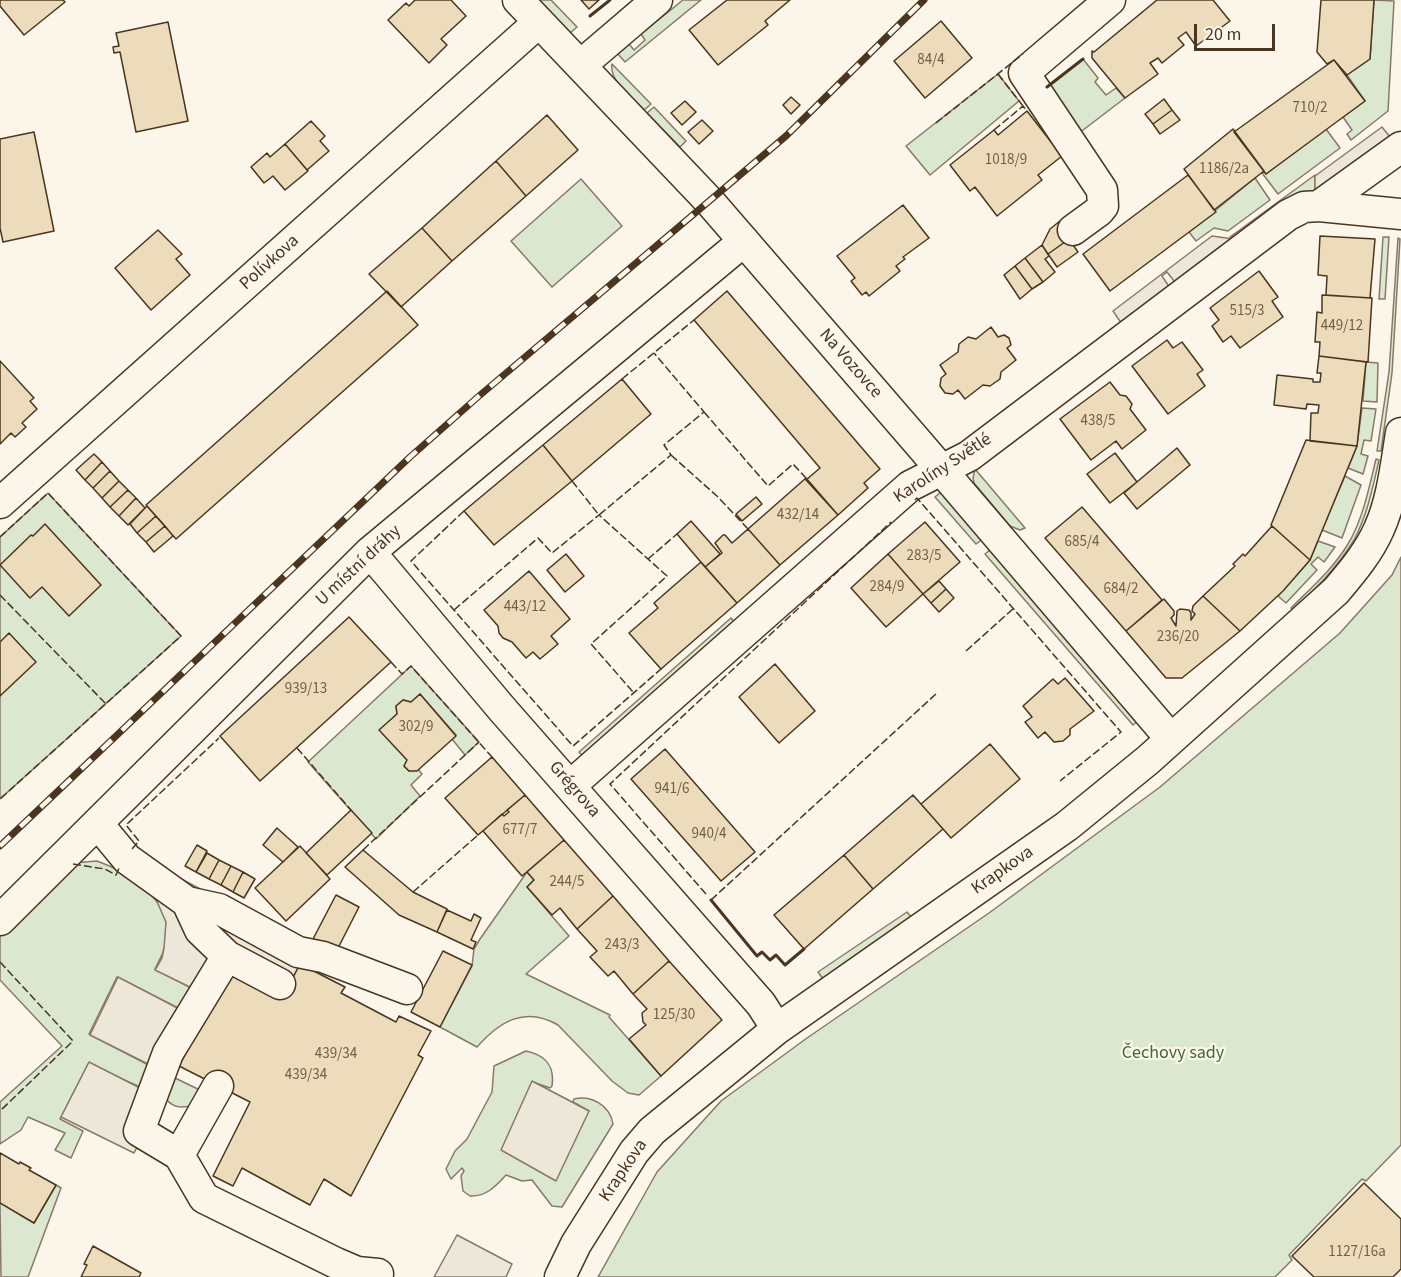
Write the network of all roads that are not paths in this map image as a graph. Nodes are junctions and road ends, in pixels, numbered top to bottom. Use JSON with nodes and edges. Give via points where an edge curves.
{"nodes":[{"id":1,"x":657,"y":0,"type":"edge"},
{"id":2,"x":1110,"y":0,"type":"edge"},
{"id":3,"x":529,"y":11,"type":"edge"},
{"id":4,"x":591,"y":75,"type":"junction"},
{"id":5,"x":1401,"y":147,"type":"edge"},
{"id":6,"x":1319,"y":206,"type":"junction"},
{"id":7,"x":1401,"y":214,"type":"edge"},
{"id":8,"x":1073,"y":230,"type":"dead end"},
{"id":9,"x":744,"y":241,"type":"junction"},
{"id":10,"x":1401,"y":433,"type":"edge"},
{"id":11,"x":942,"y":470,"type":"junction"},
{"id":12,"x":0,"y":503,"type":"edge"},
{"id":13,"x":370,"y":552,"type":"junction"},
{"id":14,"x":1171,"y":739,"type":"junction"},
{"id":15,"x":570,"y":786,"type":"junction"},
{"id":16,"x":98,"y":824,"type":"junction"},
{"id":17,"x":187,"y":902,"type":"junction"},
{"id":18,"x":0,"y":920,"type":"edge"},
{"id":19,"x":227,"y":956,"type":"junction"},
{"id":20,"x":280,"y":984,"type":"dead end"},
{"id":21,"x":407,"y":989,"type":"dead end"},
{"id":22,"x":777,"y":1029,"type":"junction"},
{"id":23,"x":218,"y":1086,"type":"dead end"},
{"id":24,"x":179,"y":1155,"type":"junction"},
{"id":25,"x":378,"y":1274,"type":"dead end"},
{"id":26,"x":560,"y":1277,"type":"edge"}],
"edges":[{"from":1,"to":4,"type":"street"},
{"from":2,"to":8,"type":"street","via":[[1024,73],[1102,190],[1103,206]]},
{"from":3,"to":4,"type":"street","name":"Na Vozovce"},
{"from":3,"to":12,"type":"street","name":"Polívkova"},
{"from":4,"to":9,"type":"street","name":"Na Vozovce"},
{"from":5,"to":6,"type":"street","name":"Karolíny Světlé"},
{"from":6,"to":7,"type":"street"},
{"from":6,"to":11,"type":"street","name":"Karolíny Světlé","via":[[1304,207],[1288,215],[969,456]]},
{"from":9,"to":11,"type":"street","name":"Na Vozovce"},
{"from":9,"to":13,"type":"street","name":"U místní dráhy"},
{"from":10,"to":14,"type":"street","name":"Krapkova","via":[[1380,528],[1353,571],[1336,591]]},
{"from":11,"to":14,"type":"street","name":"Na Vozovce"},
{"from":11,"to":15,"type":"street","name":"Karolíny Světlé","via":[[910,486]]},
{"from":13,"to":15,"type":"street","name":"Grégrova"},
{"from":13,"to":16,"type":"street","name":"U místní dráhy"},
{"from":14,"to":22,"type":"street","name":"Krapkova","via":[[1067,826]]},
{"from":15,"to":22,"type":"street","name":"Grégrova","via":[[761,1004]]},
{"from":16,"to":17,"type":"street","via":[[127,859]]},
{"from":16,"to":18,"type":"street","name":"U místní dráhy"},
{"from":17,"to":19,"type":"street","via":[[200,930]]},
{"from":17,"to":21,"type":"street","via":[[219,909],[298,952],[323,957]]},
{"from":19,"to":20,"type":"street"},
{"from":19,"to":24,"type":"street","via":[[168,1053],[139,1131]]},
{"from":22,"to":26,"type":"street","name":"Krapkova","via":[[652,1131],[628,1161]]},
{"from":23,"to":24,"type":"street"},
{"from":24,"to":25,"type":"street","via":[[204,1198],[336,1263],[357,1272]]}]}
